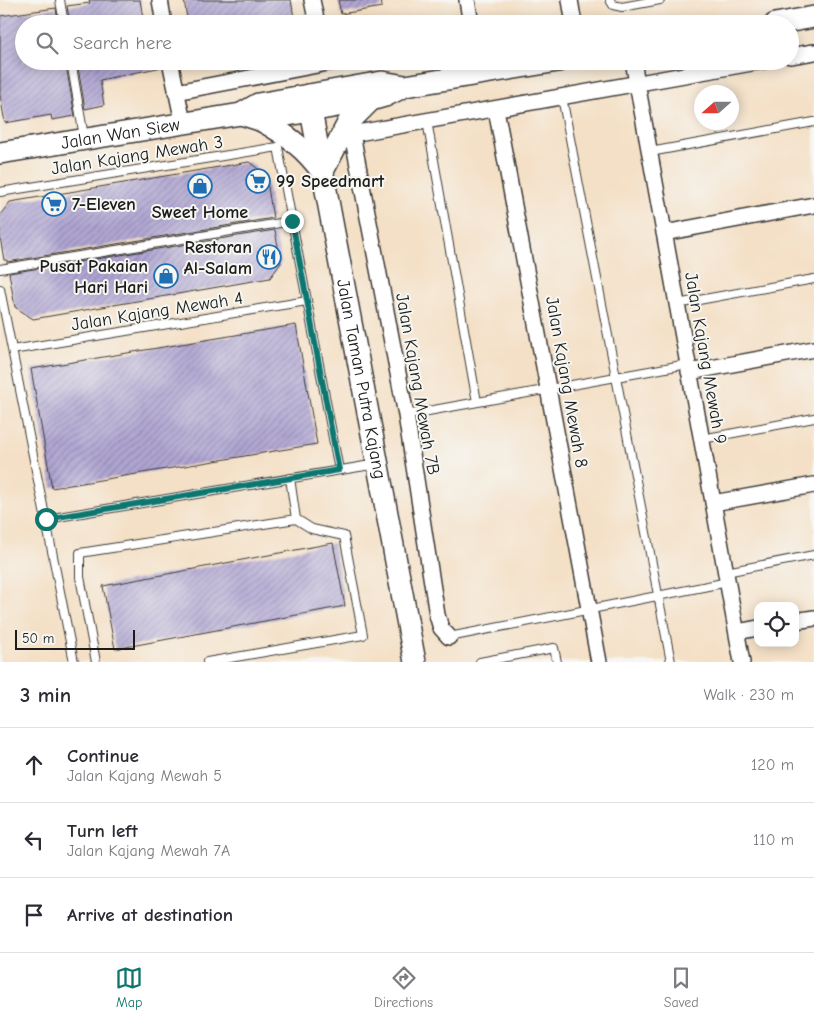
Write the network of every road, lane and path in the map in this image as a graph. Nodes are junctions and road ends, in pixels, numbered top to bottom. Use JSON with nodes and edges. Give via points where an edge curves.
{"nodes":[{"id":1,"x":60,"y":0,"type":"edge"},
{"id":2,"x":160,"y":0,"type":"edge"},
{"id":3,"x":312,"y":0,"type":"edge"},
{"id":4,"x":467,"y":0,"type":"edge"},
{"id":5,"x":570,"y":0,"type":"edge"},
{"id":6,"x":610,"y":0,"type":"edge"},
{"id":7,"x":660,"y":0,"type":"edge"},
{"id":8,"x":62,"y":15,"type":"edge"},
{"id":9,"x":162,"y":15,"type":"edge"},
{"id":10,"x":315,"y":15,"type":"edge"},
{"id":11,"x":470,"y":15,"type":"edge"},
{"id":12,"x":572,"y":15,"type":"edge"},
{"id":13,"x":814,"y":17,"type":"edge"},
{"id":14,"x":799,"y":20,"type":"edge"},
{"id":15,"x":814,"y":52,"type":"edge"},
{"id":16,"x":799,"y":54,"type":"edge"},
{"id":17,"x":72,"y":70,"type":"edge"},
{"id":18,"x":172,"y":70,"type":"edge"},
{"id":19,"x":288,"y":70,"type":"edge"},
{"id":20,"x":503,"y":70,"type":"edge"},
{"id":21,"x":635,"y":70,"type":"edge"},
{"id":22,"x":714,"y":70,"type":"edge"},
{"id":23,"x":637,"y":84,"type":"junction"},
{"id":24,"x":405,"y":86,"type":"junction"},
{"id":25,"x":176,"y":92,"type":"junction"},
{"id":26,"x":562,"y":97,"type":"junction"},
{"id":27,"x":371,"y":100,"type":"junction"},
{"id":28,"x":310,"y":103,"type":"junction"},
{"id":29,"x":496,"y":109,"type":"junction"},
{"id":30,"x":251,"y":117,"type":"junction"},
{"id":31,"x":427,"y":121,"type":"junction"},
{"id":32,"x":183,"y":122,"type":"junction"},
{"id":33,"x":814,"y":122,"type":"edge"},
{"id":34,"x":84,"y":139,"type":"junction"},
{"id":35,"x":650,"y":152,"type":"junction"},
{"id":36,"x":0,"y":153,"type":"edge"},
{"id":37,"x":322,"y":172,"type":"junction"},
{"id":38,"x":0,"y":192,"type":"edge"},
{"id":39,"x":814,"y":205,"type":"edge"},
{"id":40,"x":292,"y":221,"type":"junction"},
{"id":41,"x":664,"y":233,"type":"junction"},
{"id":42,"x":0,"y":268,"type":"edge"},
{"id":43,"x":814,"y":279,"type":"edge"},
{"id":44,"x":0,"y":288,"type":"edge"},
{"id":45,"x":307,"y":301,"type":"junction"},
{"id":46,"x":677,"y":304,"type":"junction"},
{"id":47,"x":3,"y":320,"type":"edge"},
{"id":48,"x":814,"y":349,"type":"edge"},
{"id":49,"x":12,"y":350,"type":"junction"},
{"id":50,"x":689,"y":368,"type":"junction"},
{"id":51,"x":617,"y":377,"type":"junction"},
{"id":52,"x":549,"y":389,"type":"junction"},
{"id":53,"x":477,"y":402,"type":"junction"},
{"id":54,"x":406,"y":416,"type":"junction"},
{"id":55,"x":814,"y":418,"type":"edge"},
{"id":56,"x":702,"y":439,"type":"junction"},
{"id":57,"x":377,"y":464,"type":"junction"},
{"id":58,"x":339,"y":470,"type":"junction"},
{"id":59,"x":290,"y":478,"type":"junction"},
{"id":60,"x":814,"y":485,"type":"edge"},
{"id":61,"x":713,"y":503,"type":"junction"},
{"id":62,"x":46,"y":519,"type":"junction"},
{"id":63,"x":296,"y":519,"type":"junction"},
{"id":64,"x":814,"y":555,"type":"edge"},
{"id":65,"x":727,"y":577,"type":"junction"},
{"id":66,"x":658,"y":596,"type":"junction"},
{"id":67,"x":589,"y":610,"type":"junction"},
{"id":68,"x":814,"y":618,"type":"edge"},
{"id":69,"x":799,"y":621,"type":"edge"},
{"id":70,"x":754,"y":629,"type":"edge"},
{"id":71,"x":737,"y":632,"type":"junction"},
{"id":72,"x":449,"y":637,"type":"joint"},
{"id":73,"x":74,"y":662,"type":"edge"},
{"id":74,"x":96,"y":662,"type":"edge"},
{"id":75,"x":207,"y":662,"type":"edge"},
{"id":76,"x":415,"y":662,"type":"edge"},
{"id":77,"x":480,"y":662,"type":"edge"},
{"id":78,"x":557,"y":662,"type":"edge"},
{"id":79,"x":599,"y":662,"type":"edge"},
{"id":80,"x":671,"y":662,"type":"edge"},
{"id":81,"x":742,"y":662,"type":"edge"}],
"edges":[{"from":1,"to":8,"type":"lane"},
{"from":2,"to":9,"type":"street"},
{"from":3,"to":10,"type":"street"},
{"from":4,"to":11,"type":"street"},
{"from":5,"to":12,"type":"street"},
{"from":6,"to":7,"type":"lane","via":[[613,5],[622,7]]},
{"from":13,"to":14,"type":"street"},
{"from":15,"to":16,"type":"street"},
{"from":17,"to":34,"type":"lane"},
{"from":18,"to":25,"type":"street"},
{"from":19,"to":25,"type":"street"},
{"from":20,"to":24,"type":"street","name":"Jalan Wan Siew"},
{"from":21,"to":23,"type":"street","name":"Jalan Kajang Mewah 9"},
{"from":22,"to":23,"type":"street"},
{"from":23,"to":26,"type":"street"},
{"from":23,"to":35,"type":"street","name":"Jalan Kajang Mewah 9"},
{"from":24,"to":27,"type":"street","name":"Jalan Wan Siew"},
{"from":24,"to":28,"type":"street","name":"Jalan Wan Siew","via":[[382,82]]},
{"from":25,"to":32,"type":"street"},
{"from":26,"to":29,"type":"street"},
{"from":26,"to":51,"type":"lane"},
{"from":27,"to":28,"type":"street","name":"Jalan Wan Siew"},
{"from":27,"to":37,"type":"street","via":[[348,123]]},
{"from":28,"to":30,"type":"street","name":"Jalan Wan Siew"},
{"from":28,"to":37,"type":"street","name":"Jalan Taman Putra Kajang"},
{"from":29,"to":31,"type":"street"},
{"from":29,"to":52,"type":"street","name":"Jalan Kajang Mewah 8"},
{"from":30,"to":32,"type":"street","name":"Jalan Wan Siew"},
{"from":30,"to":37,"type":"street","via":[[276,128]]},
{"from":31,"to":53,"type":"lane"},
{"from":31,"to":54,"type":"street","name":"Jalan Kajang Mewah 7B","via":[[352,134]]},
{"from":32,"to":34,"type":"street","name":"Jalan Wan Siew"},
{"from":33,"to":35,"type":"lane"},
{"from":34,"to":36,"type":"street","name":"Jalan Wan Siew"},
{"from":35,"to":41,"type":"street","name":"Jalan Kajang Mewah 9"},
{"from":37,"to":57,"type":"street","name":"Jalan Taman Putra Kajang"},
{"from":38,"to":40,"type":"lane","name":"Jalan Kajang Mewah 3","via":[[278,147]]},
{"from":39,"to":41,"type":"street"},
{"from":40,"to":42,"type":"lane"},
{"from":40,"to":45,"type":"lane"},
{"from":41,"to":46,"type":"street","name":"Jalan Kajang Mewah 9"},
{"from":43,"to":46,"type":"lane"},
{"from":44,"to":47,"type":"lane"},
{"from":45,"to":49,"type":"lane","name":"Jalan Kajang Mewah 4"},
{"from":45,"to":58,"type":"lane"},
{"from":46,"to":50,"type":"street","name":"Jalan Kajang Mewah 9"},
{"from":47,"to":49,"type":"lane"},
{"from":48,"to":50,"type":"street"},
{"from":49,"to":62,"type":"lane"},
{"from":50,"to":51,"type":"lane"},
{"from":50,"to":56,"type":"street","name":"Jalan Kajang Mewah 9"},
{"from":51,"to":52,"type":"lane"},
{"from":51,"to":66,"type":"lane"},
{"from":52,"to":53,"type":"lane"},
{"from":52,"to":67,"type":"street","name":"Jalan Kajang Mewah 8"},
{"from":53,"to":54,"type":"lane"},
{"from":54,"to":72,"type":"street","name":"Jalan Kajang Mewah 7B","via":[[437,616]]},
{"from":55,"to":56,"type":"lane"},
{"from":56,"to":61,"type":"street","name":"Jalan Kajang Mewah 9"},
{"from":57,"to":58,"type":"lane"},
{"from":57,"to":76,"type":"street","name":"Jalan Taman Putra Kajang"},
{"from":58,"to":59,"type":"lane"},
{"from":59,"to":62,"type":"lane"},
{"from":59,"to":63,"type":"lane"},
{"from":60,"to":61,"type":"street"},
{"from":61,"to":65,"type":"street","name":"Jalan Kajang Mewah 9"},
{"from":62,"to":73,"type":"lane"},
{"from":63,"to":74,"type":"lane","via":[[80,553],[80,577]]},
{"from":63,"to":75,"type":"lane","via":[[312,529],[344,536],[363,635]]},
{"from":64,"to":65,"type":"lane"},
{"from":65,"to":66,"type":"lane"},
{"from":65,"to":71,"type":"street","name":"Jalan Kajang Mewah 9"},
{"from":66,"to":67,"type":"lane"},
{"from":66,"to":80,"type":"lane"},
{"from":67,"to":72,"type":"lane"},
{"from":67,"to":79,"type":"street","name":"Jalan Kajang Mewah 8"},
{"from":68,"to":69,"type":"street"},
{"from":70,"to":71,"type":"street"},
{"from":71,"to":81,"type":"street","name":"Jalan Kajang Mewah 9"},
{"from":77,"to":78,"type":"lane","via":[[554,648]]}]}
